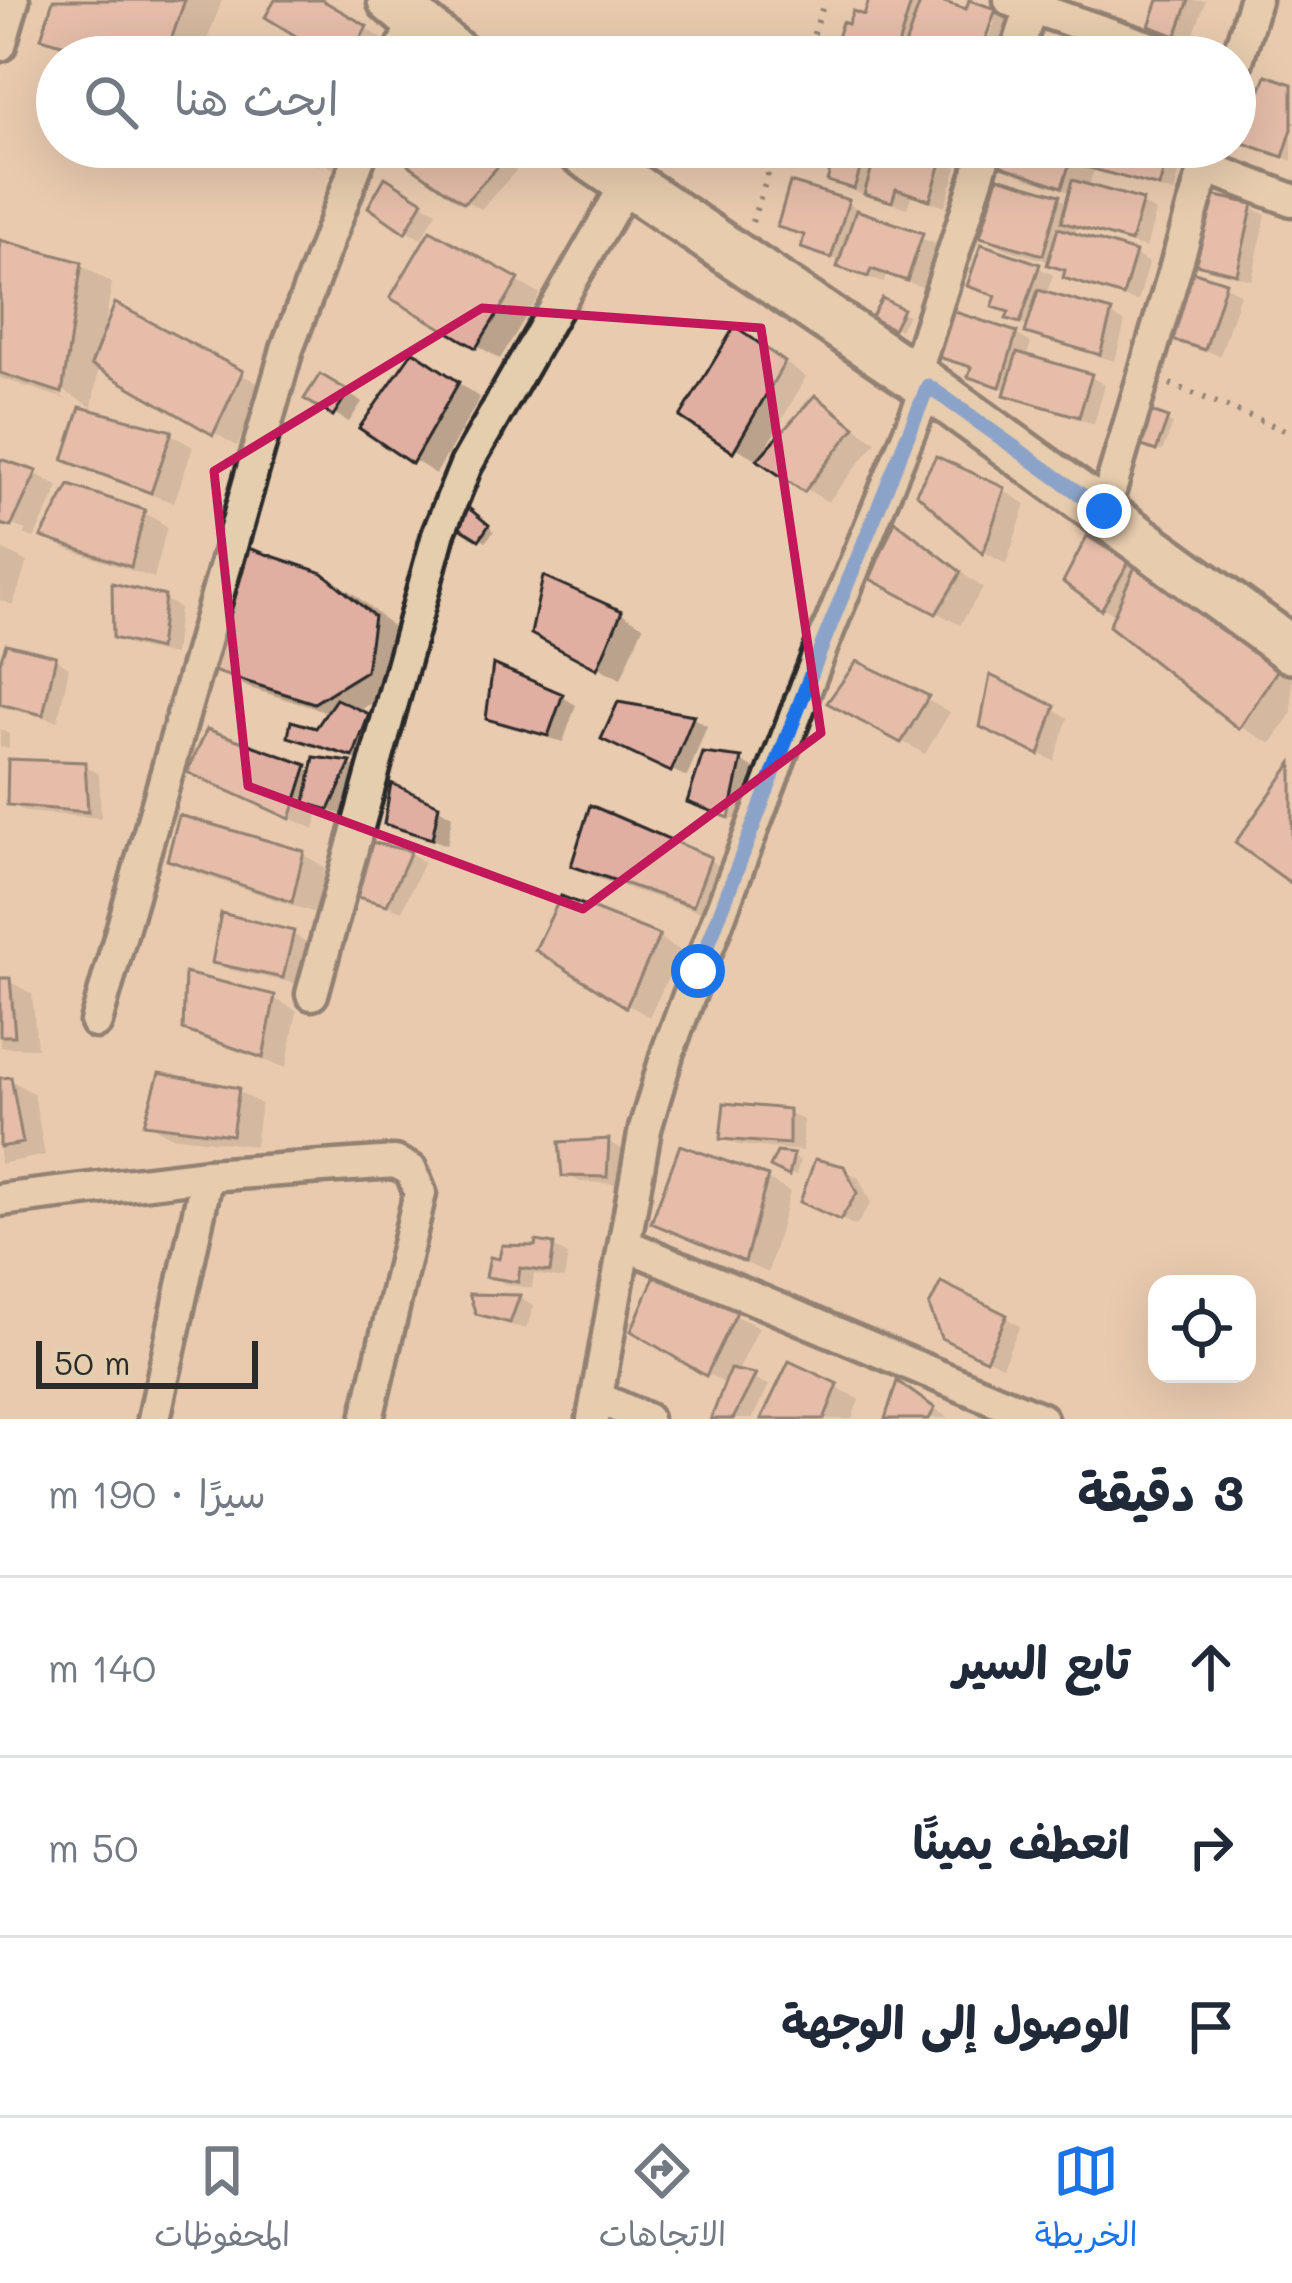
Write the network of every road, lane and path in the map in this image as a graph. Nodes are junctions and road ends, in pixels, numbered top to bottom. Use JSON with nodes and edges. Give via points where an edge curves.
{"nodes":[{"id":1,"x":13,"y":0,"type":"edge"},
{"id":2,"x":825,"y":0,"type":"edge"},
{"id":3,"x":1255,"y":0,"type":"edge"},
{"id":4,"x":1020,"y":4,"type":"edge"},
{"id":5,"x":813,"y":36,"type":"edge"},
{"id":6,"x":1017,"y":36,"type":"edge"},
{"id":7,"x":1115,"y":36,"type":"edge"},
{"id":8,"x":1244,"y":36,"type":"edge"},
{"id":9,"x":0,"y":45,"type":"edge"},
{"id":10,"x":355,"y":168,"type":"edge"},
{"id":11,"x":603,"y":168,"type":"edge"},
{"id":12,"x":770,"y":168,"type":"edge"},
{"id":13,"x":981,"y":168,"type":"edge"},
{"id":14,"x":1206,"y":168,"type":"edge"},
{"id":15,"x":1230,"y":168,"type":"edge"},
{"id":16,"x":626,"y":185,"type":"junction"},
{"id":17,"x":1292,"y":200,"type":"edge"},
{"id":18,"x":740,"y":260,"type":"junction"},
{"id":19,"x":1144,"y":374,"type":"junction"},
{"id":20,"x":921,"y":382,"type":"junction"},
{"id":21,"x":1292,"y":433,"type":"edge"},
{"id":22,"x":1104,"y":511,"type":"junction"},
{"id":23,"x":1292,"y":650,"type":"edge"},
{"id":24,"x":311,"y":994,"type":"dead end"},
{"id":25,"x":96,"y":1022,"type":"dead end"},
{"id":26,"x":207,"y":1175,"type":"junction"},
{"id":27,"x":0,"y":1200,"type":"edge"},
{"id":28,"x":626,"y":1245,"type":"junction"},
{"id":29,"x":596,"y":1409,"type":"edge"},
{"id":30,"x":154,"y":1419,"type":"edge"},
{"id":31,"x":367,"y":1419,"type":"edge"},
{"id":32,"x":646,"y":1419,"type":"edge"},
{"id":33,"x":1041,"y":1419,"type":"edge"}],
"edges":[{"from":1,"to":9,"type":"street"},
{"from":2,"to":5,"type":"path"},
{"from":3,"to":8,"type":"street"},
{"from":4,"to":6,"type":"street"},
{"from":4,"to":7,"type":"street"},
{"from":10,"to":25,"type":"street","via":[[287,349]]},
{"from":11,"to":16,"type":"street"},
{"from":12,"to":18,"type":"path"},
{"from":13,"to":20,"type":"street"},
{"from":14,"to":19,"type":"street"},
{"from":15,"to":17,"type":"street"},
{"from":16,"to":18,"type":"street"},
{"from":16,"to":24,"type":"street","via":[[466,465],[439,532]]},
{"from":18,"to":20,"type":"street"},
{"from":19,"to":21,"type":"path"},
{"from":19,"to":22,"type":"street"},
{"from":20,"to":22,"type":"street"},
{"from":20,"to":28,"type":"street","via":[[668,1051]]},
{"from":22,"to":23,"type":"street"},
{"from":26,"to":27,"type":"street"},
{"from":26,"to":30,"type":"street"},
{"from":26,"to":31,"type":"street","via":[[395,1162],[411,1170],[420,1193]]},
{"from":28,"to":29,"type":"street"},
{"from":28,"to":33,"type":"street"},
{"from":29,"to":32,"type":"street"}]}
